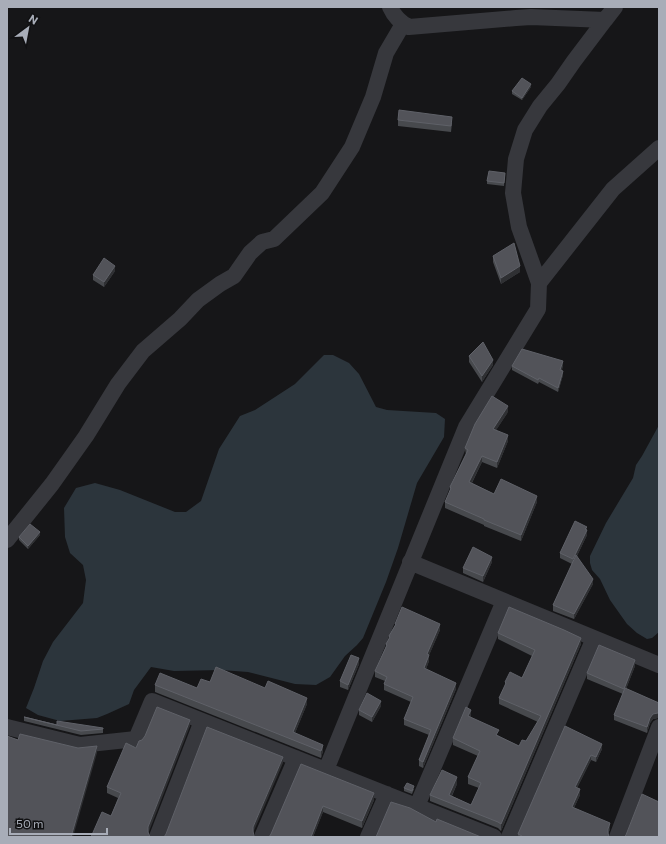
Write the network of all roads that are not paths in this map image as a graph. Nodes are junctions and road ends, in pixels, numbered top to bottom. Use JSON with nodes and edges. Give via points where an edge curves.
{"nodes":[{"id":1,"x":390,"y":7,"type":"edge"},
{"id":2,"x":537,"y":12,"type":"edge"},
{"id":3,"x":610,"y":13,"type":"edge"},
{"id":4,"x":403,"y":24,"type":"junction"},
{"id":5,"x":659,"y":148,"type":"edge"},
{"id":6,"x":539,"y":283,"type":"junction"},
{"id":7,"x":7,"y":540,"type":"edge"},
{"id":8,"x":410,"y":562,"type":"junction"},
{"id":9,"x":504,"y":601,"type":"junction"},
{"id":10,"x":594,"y":638,"type":"junction"},
{"id":11,"x":659,"y":665,"type":"edge"},
{"id":12,"x":202,"y":721,"type":"junction"},
{"id":13,"x":7,"y":727,"type":"edge"},
{"id":14,"x":659,"y":727,"type":"edge"},
{"id":15,"x":296,"y":758,"type":"junction"},
{"id":16,"x":326,"y":770,"type":"junction"},
{"id":17,"x":387,"y":794,"type":"junction"},
{"id":18,"x":417,"y":806,"type":"junction"},
{"id":19,"x":475,"y":833,"type":"edge"},
{"id":20,"x":157,"y":837,"type":"edge"},
{"id":21,"x":262,"y":837,"type":"edge"},
{"id":22,"x":368,"y":837,"type":"edge"},
{"id":23,"x":494,"y":837,"type":"edge"},
{"id":24,"x":509,"y":837,"type":"edge"},
{"id":25,"x":617,"y":837,"type":"edge"}],
"edges":[{"from":1,"to":4,"type":"street"},
{"from":2,"to":3,"type":"street"},
{"from":2,"to":4,"type":"street","via":[[516,18],[409,26]]},
{"from":3,"to":6,"type":"street","via":[[536,112],[525,130],[516,159],[513,193],[519,227]]},
{"from":4,"to":7,"type":"street","via":[[386,53],[373,97],[352,147],[322,193],[274,239],[262,242],[250,253],[234,276],[198,300],[180,320],[143,351],[52,484]]},
{"from":5,"to":6,"type":"street","via":[[612,189]]},
{"from":6,"to":8,"type":"street","via":[[538,309],[466,427]]},
{"from":8,"to":9,"type":"street"},
{"from":8,"to":16,"type":"street"},
{"from":9,"to":10,"type":"street"},
{"from":9,"to":18,"type":"street"},
{"from":10,"to":11,"type":"street"},
{"from":10,"to":24,"type":"street"},
{"from":12,"to":13,"type":"street","via":[[152,701],[136,739],[80,745]]},
{"from":12,"to":15,"type":"street"},
{"from":12,"to":20,"type":"street"},
{"from":14,"to":25,"type":"street"},
{"from":15,"to":16,"type":"street"},
{"from":15,"to":21,"type":"street"},
{"from":16,"to":17,"type":"street"},
{"from":17,"to":18,"type":"street"},
{"from":17,"to":22,"type":"street"},
{"from":18,"to":19,"type":"street"},
{"from":19,"to":23,"type":"street"}]}
